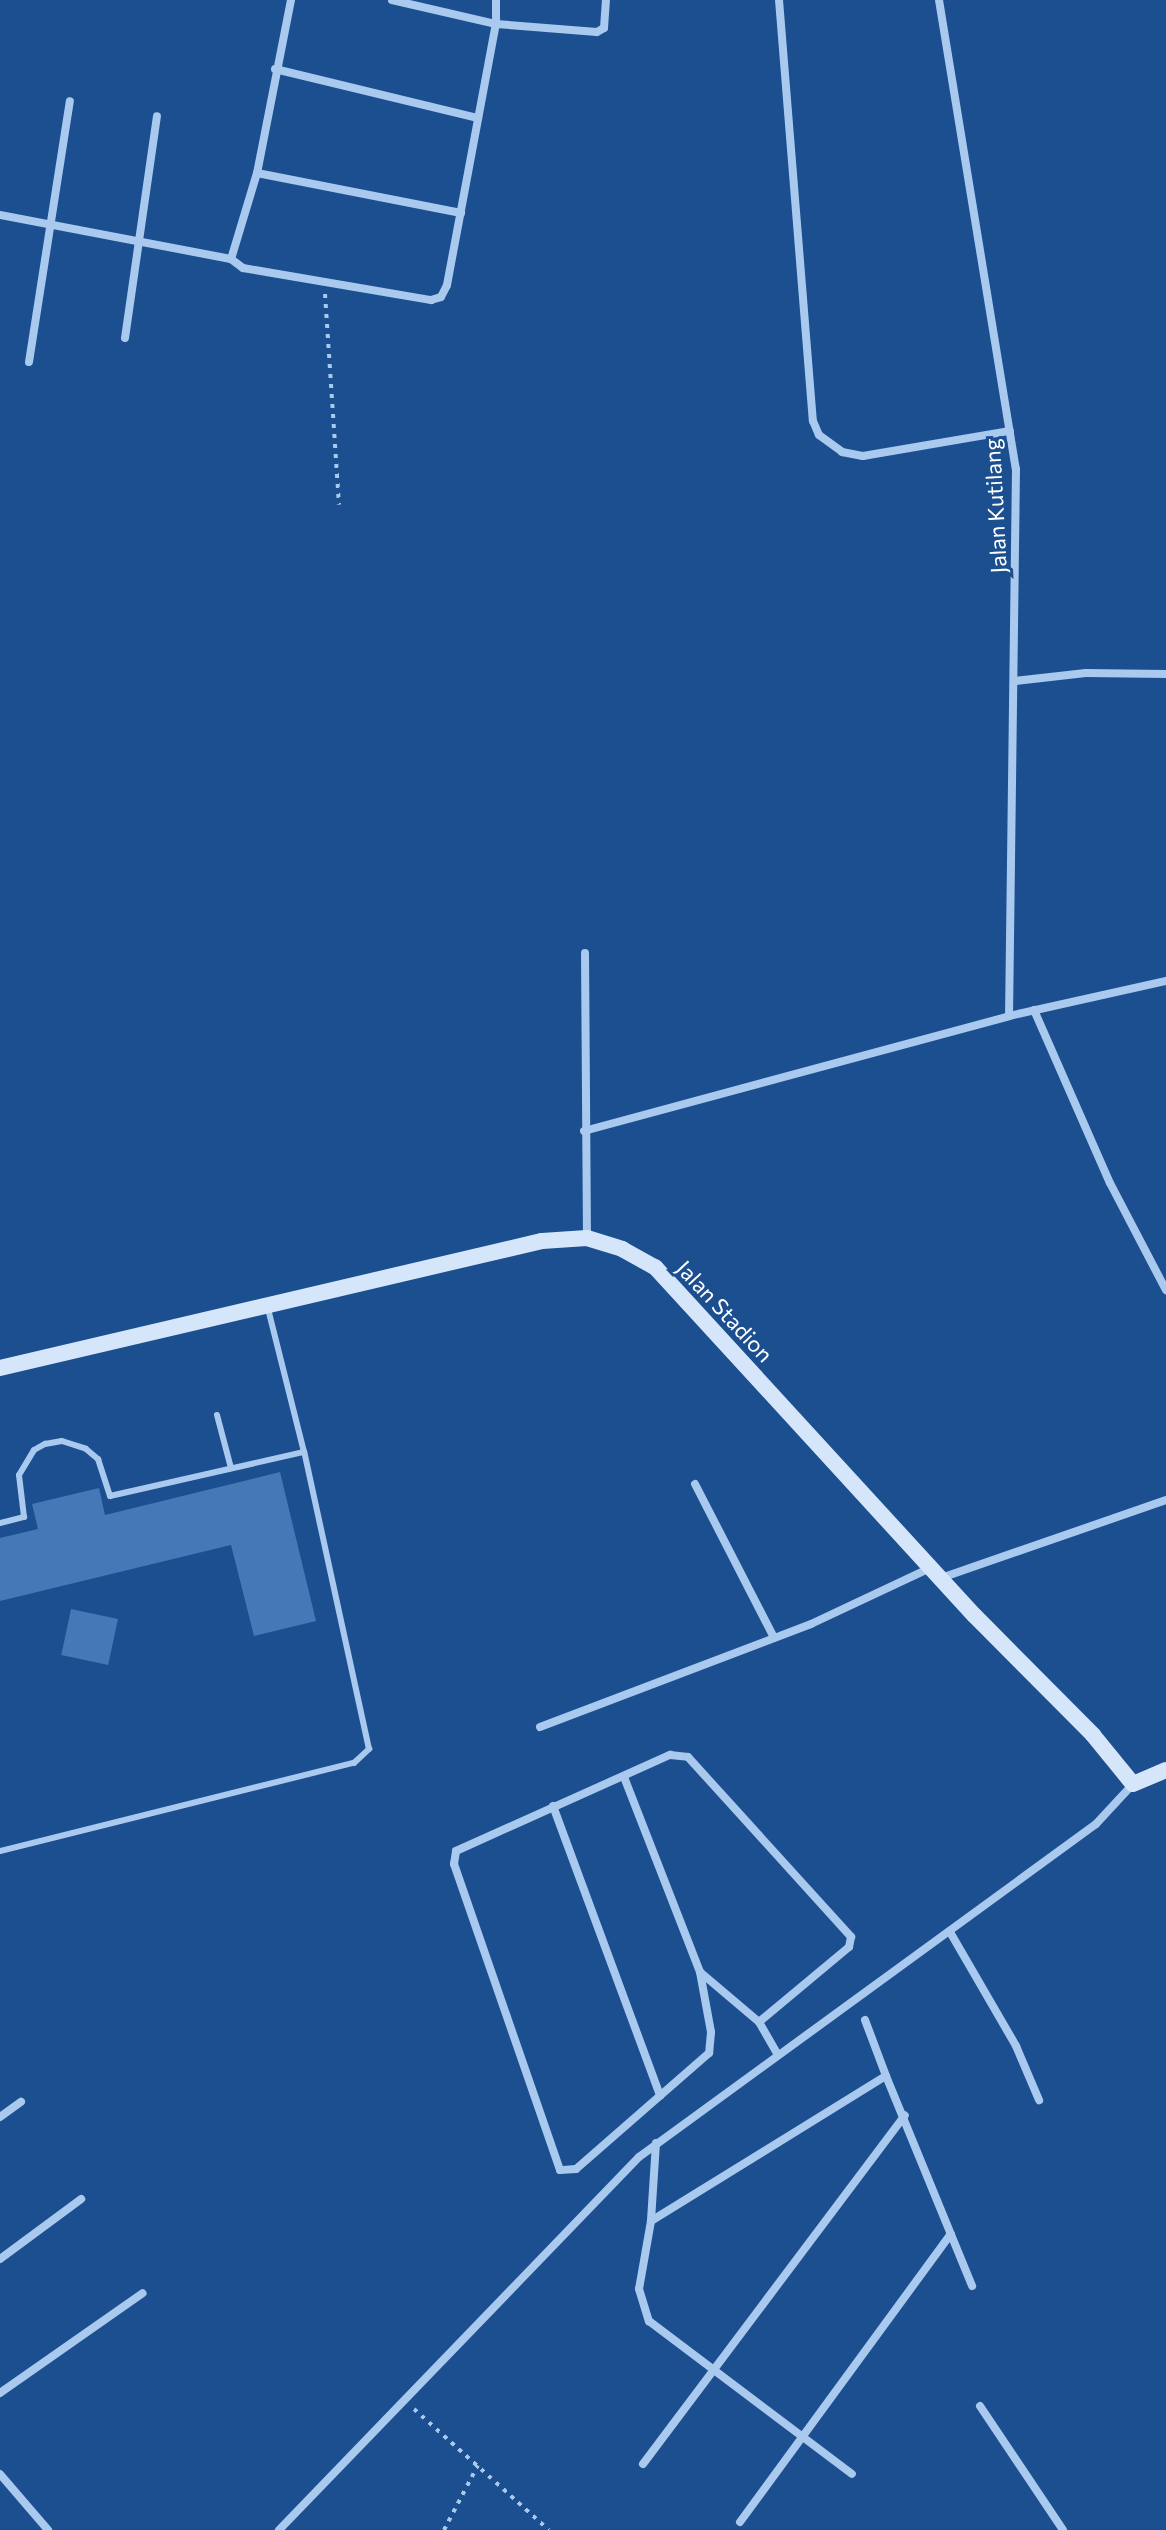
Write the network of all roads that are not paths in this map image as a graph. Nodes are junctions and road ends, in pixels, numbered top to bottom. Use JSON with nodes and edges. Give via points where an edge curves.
{"nodes":[{"id":1,"x":291,"y":0,"type":"edge"},
{"id":2,"x":392,"y":0,"type":"edge"},
{"id":3,"x":496,"y":0,"type":"edge"},
{"id":4,"x":606,"y":0,"type":"edge"},
{"id":5,"x":779,"y":0,"type":"edge"},
{"id":6,"x":941,"y":1,"type":"edge"},
{"id":7,"x":496,"y":24,"type":"junction"},
{"id":8,"x":275,"y":69,"type":"junction"},
{"id":9,"x":70,"y":101,"type":"dead end"},
{"id":10,"x":157,"y":116,"type":"dead end"},
{"id":11,"x":478,"y":118,"type":"junction"},
{"id":12,"x":257,"y":173,"type":"junction"},
{"id":13,"x":461,"y":213,"type":"junction"},
{"id":14,"x":0,"y":215,"type":"edge"},
{"id":15,"x":49,"y":226,"type":"junction"},
{"id":16,"x":138,"y":242,"type":"junction"},
{"id":17,"x":231,"y":259,"type":"junction"},
{"id":18,"x":125,"y":338,"type":"dead end"},
{"id":19,"x":29,"y":362,"type":"dead end"},
{"id":20,"x":1010,"y":431,"type":"junction"},
{"id":21,"x":1166,"y":674,"type":"edge"},
{"id":22,"x":1015,"y":681,"type":"junction"},
{"id":23,"x":585,"y":953,"type":"dead end"},
{"id":24,"x":1166,"y":981,"type":"edge"},
{"id":25,"x":1034,"y":1010,"type":"junction"},
{"id":26,"x":1009,"y":1016,"type":"junction"},
{"id":27,"x":584,"y":1131,"type":"junction"},
{"id":28,"x":587,"y":1238,"type":"junction"},
{"id":29,"x":1166,"y":1290,"type":"edge"},
{"id":30,"x":267,"y":1305,"type":"junction"},
{"id":31,"x":0,"y":1368,"type":"edge"},
{"id":32,"x":217,"y":1415,"type":"dead end"},
{"id":33,"x":304,"y":1452,"type":"junction"},
{"id":34,"x":231,"y":1468,"type":"junction"},
{"id":35,"x":695,"y":1484,"type":"dead end"},
{"id":36,"x":1166,"y":1500,"type":"edge"},
{"id":37,"x":0,"y":1523,"type":"edge"},
{"id":38,"x":935,"y":1573,"type":"junction"},
{"id":39,"x":774,"y":1638,"type":"junction"},
{"id":40,"x":540,"y":1727,"type":"dead end"},
{"id":41,"x":1166,"y":1770,"type":"edge"},
{"id":42,"x":624,"y":1777,"type":"junction"},
{"id":43,"x":1133,"y":1784,"type":"junction"},
{"id":44,"x":553,"y":1806,"type":"junction"},
{"id":45,"x":0,"y":1851,"type":"edge"},
{"id":46,"x":950,"y":1932,"type":"junction"},
{"id":47,"x":700,"y":1972,"type":"junction"},
{"id":48,"x":865,"y":2020,"type":"dead end"},
{"id":49,"x":759,"y":2022,"type":"junction"},
{"id":50,"x":777,"y":2053,"type":"junction"},
{"id":51,"x":886,"y":2076,"type":"junction"},
{"id":52,"x":660,"y":2096,"type":"junction"},
{"id":53,"x":1039,"y":2100,"type":"dead end"},
{"id":54,"x":21,"y":2102,"type":"dead end"},
{"id":55,"x":905,"y":2115,"type":"junction"},
{"id":56,"x":0,"y":2117,"type":"edge"},
{"id":57,"x":656,"y":2143,"type":"junction"},
{"id":58,"x":81,"y":2199,"type":"dead end"},
{"id":59,"x":651,"y":2221,"type":"junction"},
{"id":60,"x":951,"y":2234,"type":"junction"},
{"id":61,"x":0,"y":2259,"type":"edge"},
{"id":62,"x":972,"y":2286,"type":"dead end"},
{"id":63,"x":143,"y":2293,"type":"dead end"},
{"id":64,"x":711,"y":2368,"type":"junction"},
{"id":65,"x":0,"y":2379,"type":"edge"},
{"id":66,"x":3,"y":2391,"type":"edge"},
{"id":67,"x":0,"y":2403,"type":"edge"},
{"id":68,"x":980,"y":2406,"type":"dead end"},
{"id":69,"x":802,"y":2437,"type":"junction"},
{"id":70,"x":643,"y":2464,"type":"dead end"},
{"id":71,"x":0,"y":2474,"type":"edge"},
{"id":72,"x":852,"y":2474,"type":"dead end"},
{"id":73,"x":740,"y":2522,"type":"dead end"},
{"id":74,"x":48,"y":2530,"type":"edge"},
{"id":75,"x":279,"y":2530,"type":"edge"},
{"id":76,"x":1063,"y":2530,"type":"edge"}],
"edges":[{"from":1,"to":8,"type":"street"},
{"from":2,"to":7,"type":"street"},
{"from":3,"to":7,"type":"street"},
{"from":4,"to":7,"type":"street","via":[[604,28],[597,32]]},
{"from":5,"to":20,"type":"street","via":[[813,421],[819,435],[842,452],[863,456]]},
{"from":6,"to":20,"type":"street","name":"Jalan Kutilang"},
{"from":7,"to":11,"type":"street"},
{"from":8,"to":11,"type":"street"},
{"from":8,"to":12,"type":"street"},
{"from":9,"to":15,"type":"street"},
{"from":10,"to":16,"type":"street"},
{"from":11,"to":13,"type":"street"},
{"from":12,"to":13,"type":"street"},
{"from":12,"to":17,"type":"street"},
{"from":13,"to":17,"type":"street","via":[[447,285],[437,300],[243,268]]},
{"from":14,"to":15,"type":"street"},
{"from":15,"to":16,"type":"street"},
{"from":15,"to":19,"type":"street"},
{"from":16,"to":17,"type":"street"},
{"from":16,"to":18,"type":"street"},
{"from":20,"to":22,"type":"street","name":"Jalan Kutilang","via":[[1019,531]]},
{"from":21,"to":22,"type":"street","via":[[1086,673]]},
{"from":22,"to":26,"type":"street","name":"Jalan Kutilang"},
{"from":23,"to":27,"type":"street"},
{"from":24,"to":25,"type":"street"},
{"from":25,"to":26,"type":"street"},
{"from":25,"to":29,"type":"street","via":[[1110,1183]]},
{"from":26,"to":27,"type":"street"},
{"from":27,"to":28,"type":"street"},
{"from":28,"to":30,"type":"street","name":"Jalan Stadion","via":[[542,1241]]},
{"from":28,"to":38,"type":"street","name":"Jalan Stadion","via":[[655,1267]]},
{"from":30,"to":31,"type":"street","name":"Jalan Stadion"},
{"from":30,"to":33,"type":"lane"},
{"from":32,"to":34,"type":"lane"},
{"from":33,"to":34,"type":"lane"},
{"from":33,"to":45,"type":"lane","via":[[369,1749],[354,1763]]},
{"from":34,"to":37,"type":"lane","via":[[110,1496],[98,1459],[86,1449],[62,1441],[45,1444],[34,1450],[19,1475],[24,1517]]},
{"from":35,"to":39,"type":"street"},
{"from":36,"to":38,"type":"street"},
{"from":38,"to":39,"type":"street"},
{"from":38,"to":43,"type":"street","name":"Jalan Stadion","via":[[1093,1735]]},
{"from":39,"to":40,"type":"street"},
{"from":41,"to":43,"type":"street"},
{"from":42,"to":44,"type":"street"},
{"from":42,"to":47,"type":"street"},
{"from":42,"to":49,"type":"street","via":[[670,1755],[688,1757],[849,1932],[849,1947]]},
{"from":43,"to":46,"type":"street","via":[[1096,1824]]},
{"from":44,"to":52,"type":"street"},
{"from":44,"to":52,"type":"street","via":[[459,1846],[454,1864],[555,2165],[576,2169]]},
{"from":46,"to":50,"type":"street"},
{"from":46,"to":53,"type":"street","via":[[1016,2046]]},
{"from":47,"to":49,"type":"street"},
{"from":47,"to":52,"type":"street","via":[[711,2048]]},
{"from":48,"to":51,"type":"street"},
{"from":49,"to":50,"type":"street"},
{"from":50,"to":57,"type":"street"},
{"from":51,"to":55,"type":"street"},
{"from":51,"to":59,"type":"street"},
{"from":54,"to":56,"type":"street"},
{"from":55,"to":60,"type":"street"},
{"from":55,"to":64,"type":"street"},
{"from":57,"to":59,"type":"street"},
{"from":57,"to":75,"type":"street"},
{"from":58,"to":61,"type":"street"},
{"from":59,"to":64,"type":"street","via":[[640,2281],[644,2311]]},
{"from":60,"to":62,"type":"street"},
{"from":60,"to":69,"type":"street"},
{"from":63,"to":66,"type":"street"},
{"from":64,"to":69,"type":"street"},
{"from":64,"to":70,"type":"street"},
{"from":65,"to":66,"type":"street"},
{"from":66,"to":67,"type":"street"},
{"from":68,"to":76,"type":"street"},
{"from":69,"to":72,"type":"street"},
{"from":69,"to":73,"type":"street"},
{"from":71,"to":74,"type":"street"}]}
